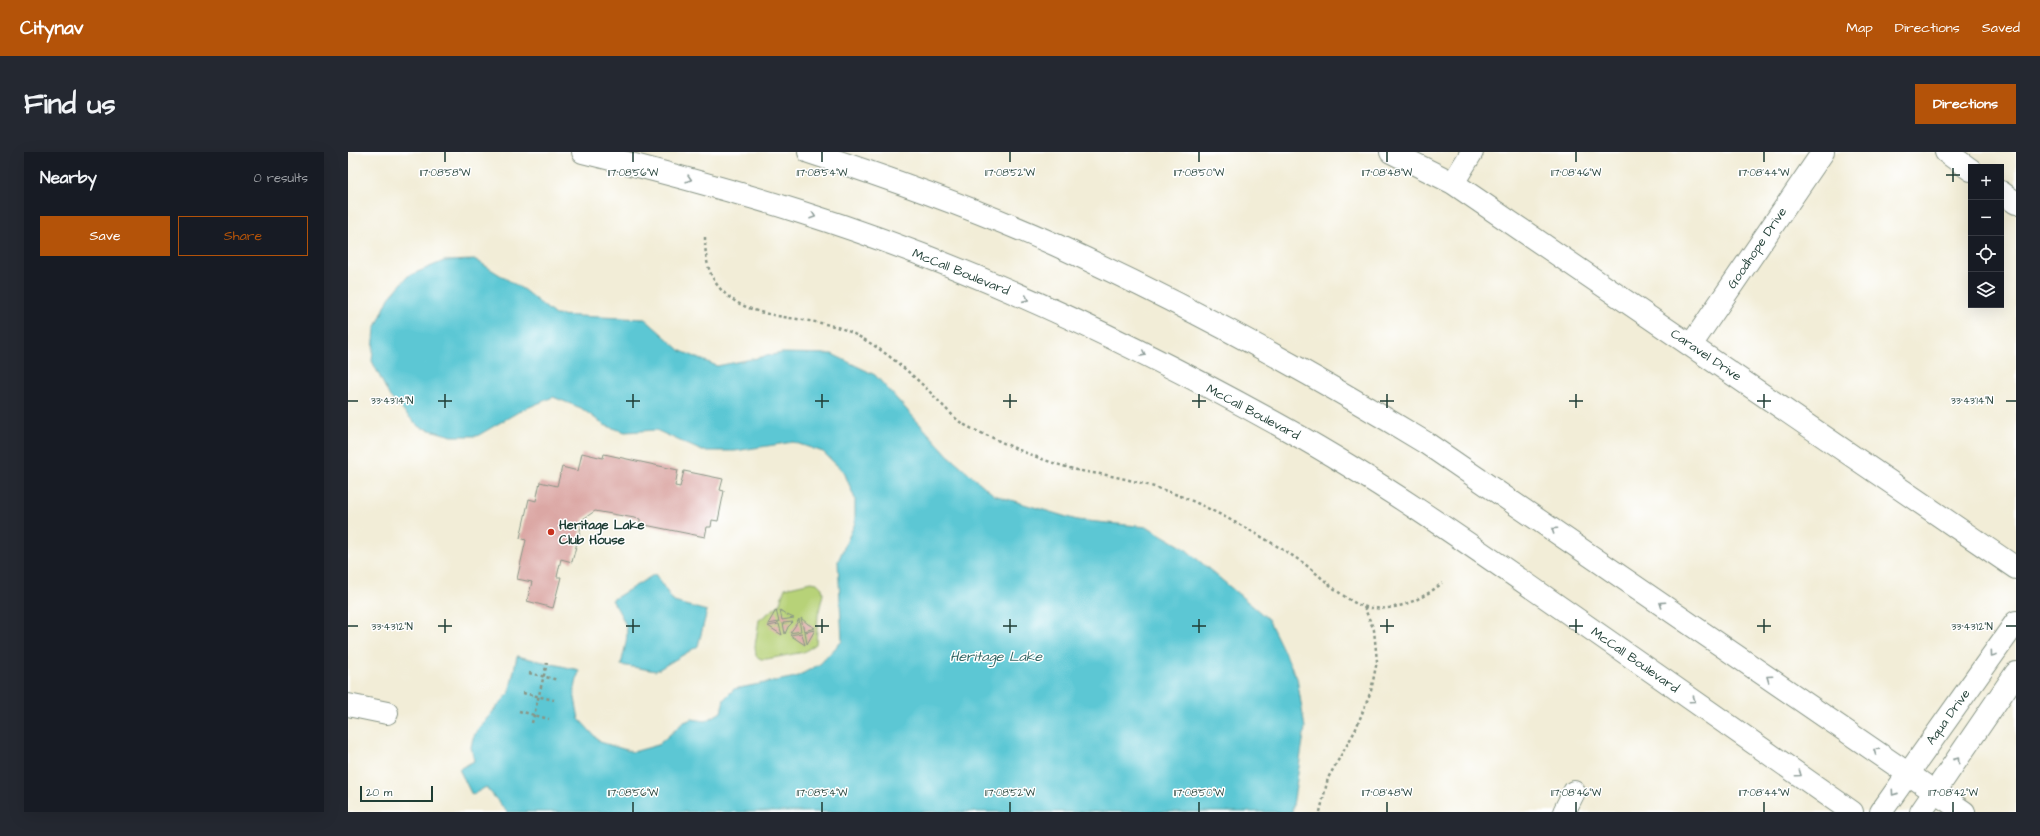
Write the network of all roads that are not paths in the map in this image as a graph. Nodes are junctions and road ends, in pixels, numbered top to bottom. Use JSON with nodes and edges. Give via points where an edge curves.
{"nodes":[{"id":1,"x":583,"y":152,"type":"edge"},
{"id":2,"x":809,"y":152,"type":"edge"},
{"id":3,"x":1391,"y":152,"type":"edge"},
{"id":4,"x":1472,"y":152,"type":"edge"},
{"id":5,"x":1823,"y":152,"type":"edge"},
{"id":6,"x":1946,"y":152,"type":"edge"},
{"id":7,"x":1968,"y":168,"type":"edge"},
{"id":8,"x":1453,"y":183,"type":"junction"},
{"id":9,"x":2004,"y":194,"type":"edge"},
{"id":10,"x":2016,"y":203,"type":"edge"},
{"id":11,"x":1691,"y":345,"type":"junction"},
{"id":12,"x":2016,"y":568,"type":"edge"},
{"id":13,"x":2016,"y":622,"type":"edge"},
{"id":14,"x":2016,"y":673,"type":"edge"},
{"id":15,"x":348,"y":705,"type":"edge"},
{"id":16,"x":387,"y":713,"type":"dead end"},
{"id":17,"x":1908,"y":773,"type":"junction"},
{"id":18,"x":1574,"y":792,"type":"dead end"},
{"id":19,"x":1934,"y":792,"type":"junction"},
{"id":20,"x":1564,"y":812,"type":"edge"},
{"id":21,"x":1852,"y":812,"type":"edge"},
{"id":22,"x":1881,"y":812,"type":"edge"},
{"id":23,"x":1921,"y":812,"type":"edge"},
{"id":24,"x":1964,"y":812,"type":"edge"}],
"edges":[{"from":1,"to":21,"type":"main road","name":"McCall Boulevard","one_way":true,"via":[[686,178],[795,210],[900,247],[1002,288],[1171,368],[1290,431],[1412,507],[1484,554]]},
{"from":17,"to":2,"type":"main road","one_way":true,"via":[[1426,442],[1338,390],[1176,302],[1055,245],[901,184]]},
{"from":3,"to":8,"type":"main road","name":"Caravel Drive"},
{"from":4,"to":8,"type":"main road"},
{"from":5,"to":11,"type":"main road","name":"Goodhope Drive"},
{"from":6,"to":7,"type":"main road"},
{"from":8,"to":11,"type":"main road","name":"Caravel Drive"},
{"from":9,"to":10,"type":"main road"},
{"from":11,"to":12,"type":"main road","name":"Caravel Drive"},
{"from":13,"to":17,"type":"main road","name":"Aqua Drive","one_way":true},
{"from":19,"to":14,"type":"main road","one_way":true},
{"from":15,"to":16,"type":"main road"},
{"from":17,"to":19,"type":"main road"},
{"from":17,"to":22,"type":"main road","name":"Aqua Drive","one_way":true},
{"from":18,"to":20,"type":"main road"},
{"from":19,"to":23,"type":"main road"},
{"from":19,"to":24,"type":"main road"}]}
